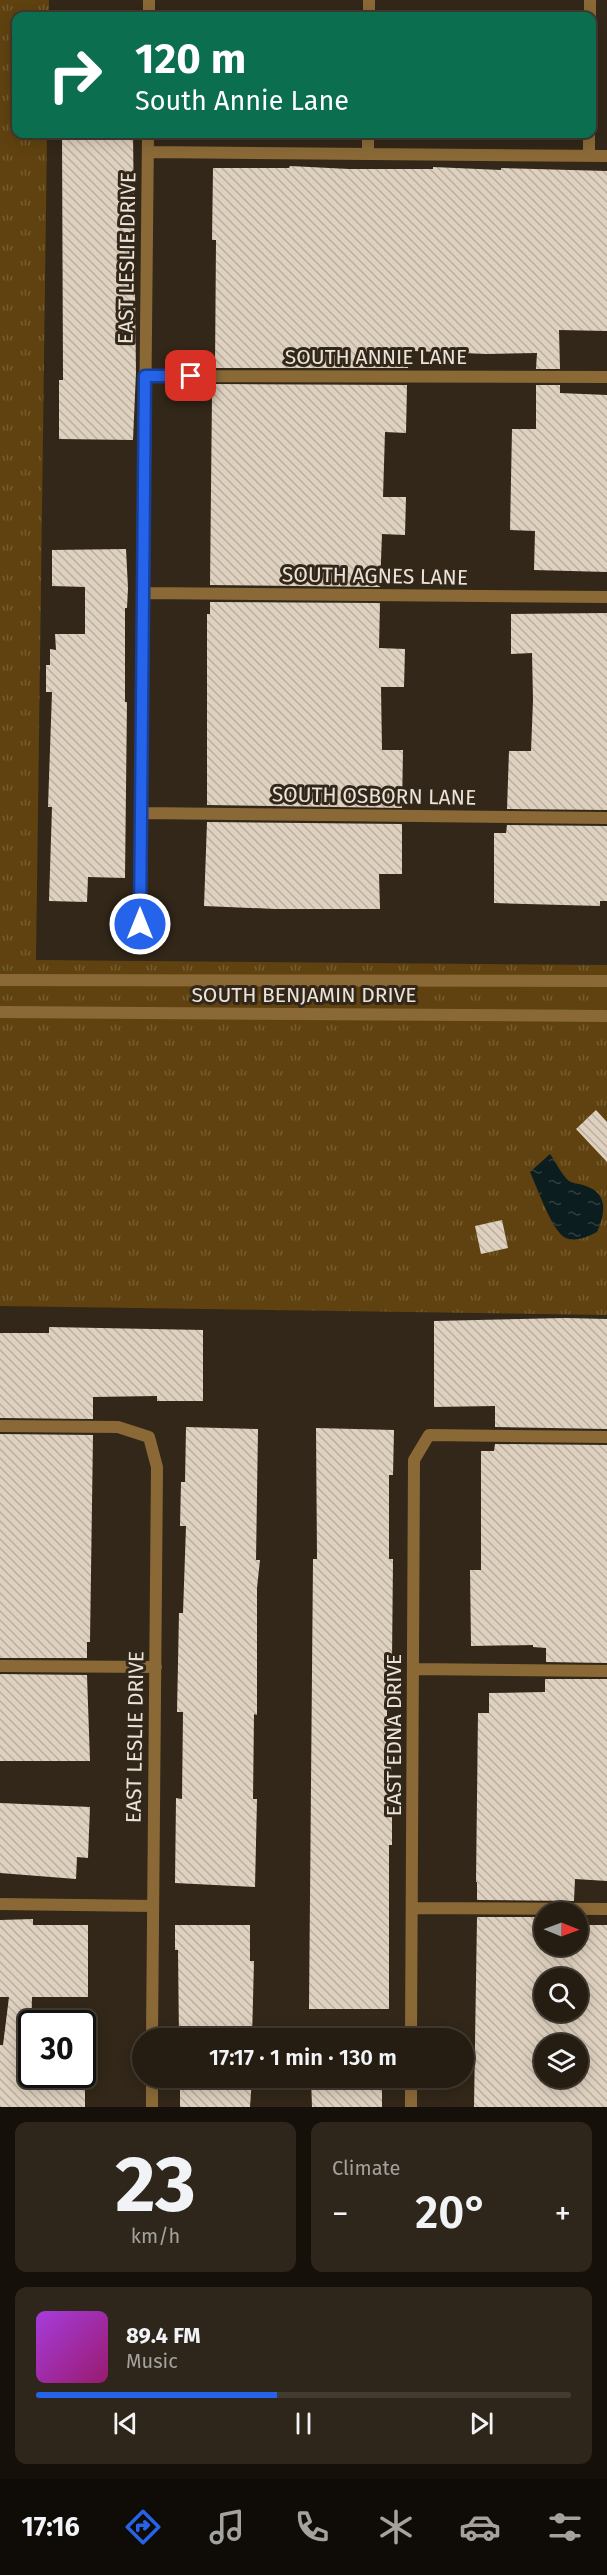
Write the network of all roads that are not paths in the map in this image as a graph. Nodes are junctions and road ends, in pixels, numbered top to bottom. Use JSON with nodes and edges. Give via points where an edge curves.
{"nodes":[{"id":1,"x":148,"y":138,"type":"edge"},
{"id":2,"x":368,"y":138,"type":"edge"},
{"id":3,"x":589,"y":138,"type":"edge"},
{"id":4,"x":148,"y":152,"type":"junction"},
{"id":5,"x":368,"y":154,"type":"junction"},
{"id":6,"x":589,"y":156,"type":"junction"},
{"id":7,"x":607,"y":156,"type":"edge"},
{"id":8,"x":145,"y":376,"type":"junction"},
{"id":9,"x":607,"y":377,"type":"edge"},
{"id":10,"x":143,"y":593,"type":"junction"},
{"id":11,"x":607,"y":597,"type":"edge"},
{"id":12,"x":141,"y":813,"type":"junction"},
{"id":13,"x":607,"y":818,"type":"edge"},
{"id":14,"x":140,"y":924,"type":"dead end"},
{"id":15,"x":0,"y":980,"type":"edge"},
{"id":16,"x":607,"y":981,"type":"edge"},
{"id":17,"x":0,"y":1012,"type":"edge"},
{"id":18,"x":607,"y":1016,"type":"edge"},
{"id":19,"x":0,"y":1426,"type":"edge"},
{"id":20,"x":607,"y":1437,"type":"edge"},
{"id":21,"x":0,"y":1666,"type":"edge"},
{"id":22,"x":156,"y":1667,"type":"junction"},
{"id":23,"x":413,"y":1669,"type":"junction"},
{"id":24,"x":607,"y":1671,"type":"edge"},
{"id":25,"x":0,"y":1904,"type":"edge"},
{"id":26,"x":153,"y":1906,"type":"junction"},
{"id":27,"x":413,"y":1908,"type":"junction"},
{"id":28,"x":607,"y":1910,"type":"edge"},
{"id":29,"x":152,"y":2028,"type":"edge"},
{"id":30,"x":411,"y":2028,"type":"edge"},
{"id":31,"x":152,"y":2088,"type":"edge"},
{"id":32,"x":411,"y":2088,"type":"edge"},
{"id":33,"x":152,"y":2107,"type":"edge"},
{"id":34,"x":411,"y":2107,"type":"edge"}],
"edges":[{"from":1,"to":4,"type":"street","name":"EAST LESLIE DRIVE"},
{"from":2,"to":5,"type":"street"},
{"from":3,"to":6,"type":"street"},
{"from":4,"to":5,"type":"street"},
{"from":4,"to":8,"type":"street","name":"EAST LESLIE DRIVE"},
{"from":5,"to":6,"type":"street"},
{"from":6,"to":7,"type":"street"},
{"from":8,"to":9,"type":"street","name":"SOUTH ANNIE LANE"},
{"from":8,"to":10,"type":"street","name":"EAST LESLIE DRIVE"},
{"from":10,"to":11,"type":"street","name":"SOUTH AGNES LANE"},
{"from":10,"to":12,"type":"street","name":"EAST LESLIE DRIVE"},
{"from":12,"to":13,"type":"street","name":"SOUTH OSBORN LANE"},
{"from":12,"to":14,"type":"street","name":"EAST LESLIE DRIVE"},
{"from":15,"to":16,"type":"street","name":"SOUTH BENJAMIN DRIVE"},
{"from":17,"to":18,"type":"street","name":"SOUTH BENJAMIN DRIVE"},
{"from":19,"to":22,"type":"street","name":"EAST LESLIE DRIVE","via":[[118,1427],[149,1437],[157,1467]]},
{"from":20,"to":23,"type":"street","name":"EAST EDNA DRIVE","via":[[429,1435],[414,1460]]},
{"from":21,"to":22,"type":"street"},
{"from":22,"to":26,"type":"street","name":"EAST LESLIE DRIVE"},
{"from":23,"to":24,"type":"street"},
{"from":23,"to":27,"type":"street","name":"EAST EDNA DRIVE"},
{"from":25,"to":26,"type":"street"},
{"from":26,"to":29,"type":"street","name":"EAST LESLIE DRIVE"},
{"from":27,"to":28,"type":"street"},
{"from":27,"to":30,"type":"street","name":"EAST EDNA DRIVE"},
{"from":31,"to":33,"type":"street"},
{"from":32,"to":34,"type":"street"}]}
